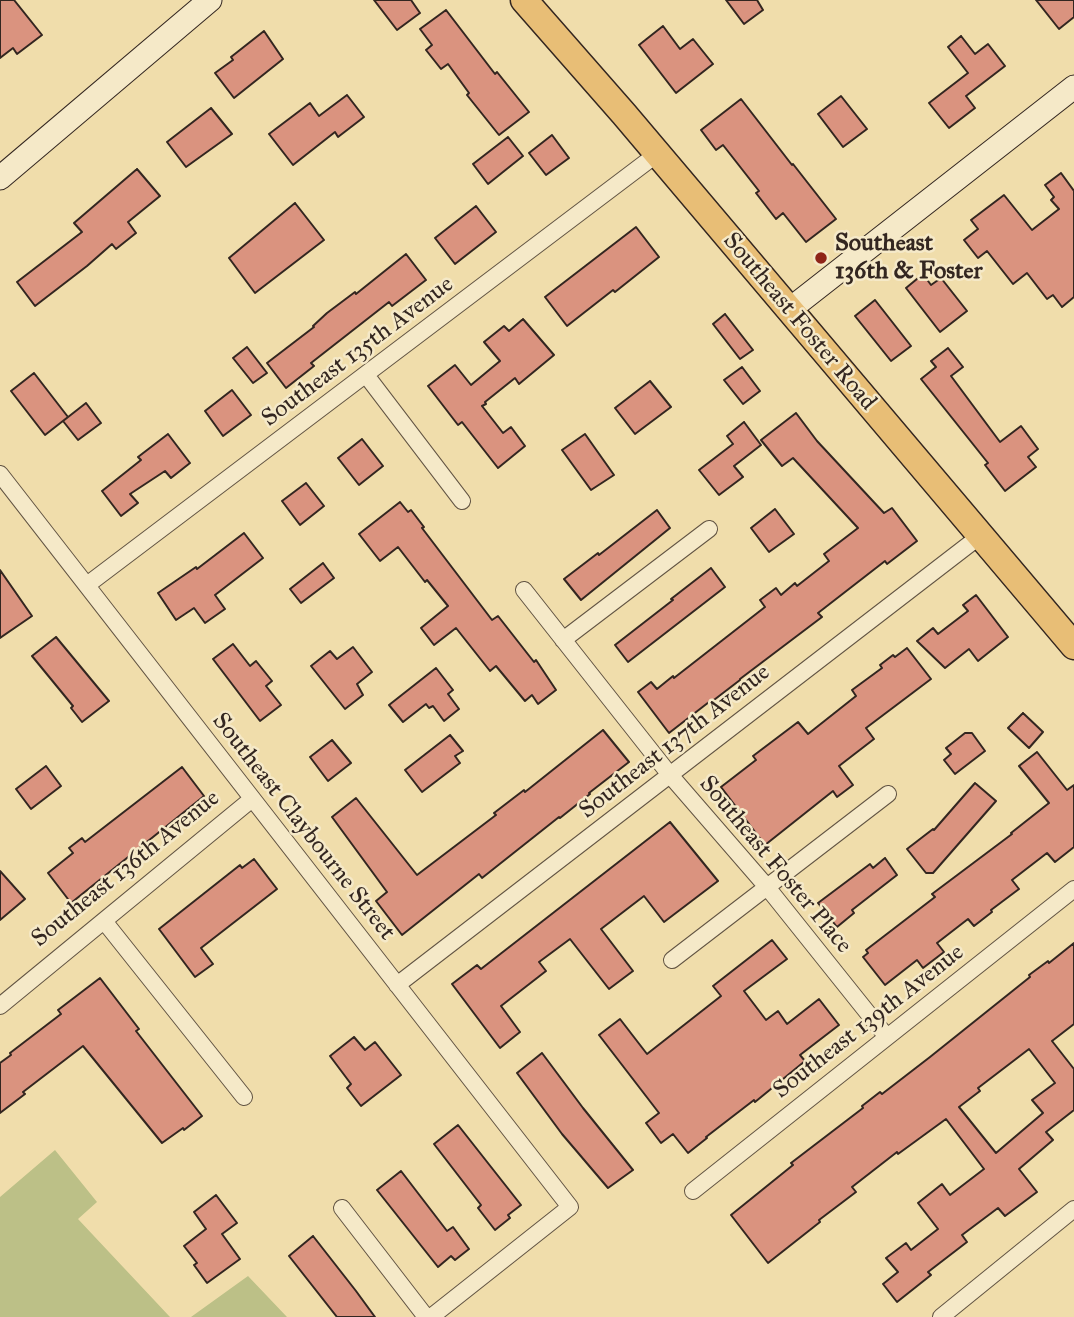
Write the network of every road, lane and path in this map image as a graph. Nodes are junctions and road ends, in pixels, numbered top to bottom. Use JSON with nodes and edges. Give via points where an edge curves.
{"nodes":[{"id":1,"x":210,"y":0,"type":"edge"},
{"id":2,"x":524,"y":0,"type":"edge"},
{"id":3,"x":1074,"y":87,"type":"edge"},
{"id":4,"x":657,"y":154,"type":"junction"},
{"id":5,"x":0,"y":177,"type":"edge"},
{"id":6,"x":789,"y":310,"type":"junction"},
{"id":7,"x":366,"y":375,"type":"junction"},
{"id":8,"x":0,"y":474,"type":"edge"},
{"id":9,"x":462,"y":501,"type":"dead end"},
{"id":10,"x":709,"y":529,"type":"dead end"},
{"id":11,"x":980,"y":536,"type":"junction"},
{"id":12,"x":87,"y":585,"type":"junction"},
{"id":13,"x":524,"y":590,"type":"dead end"},
{"id":14,"x":563,"y":640,"type":"junction"},
{"id":15,"x":1074,"y":646,"type":"edge"},
{"id":16,"x":670,"y":775,"type":"junction"},
{"id":17,"x":888,"y":794,"type":"dead end"},
{"id":18,"x":252,"y":799,"type":"junction"},
{"id":19,"x":767,"y":887,"type":"junction"},
{"id":20,"x":1074,"y":889,"type":"edge"},
{"id":21,"x":104,"y":921,"type":"junction"},
{"id":22,"x":672,"y":960,"type":"dead end"},
{"id":23,"x":397,"y":985,"type":"junction"},
{"id":24,"x":2,"y":1000,"type":"edge"},
{"id":25,"x":887,"y":1037,"type":"junction"},
{"id":26,"x":244,"y":1097,"type":"dead end"},
{"id":27,"x":693,"y":1191,"type":"dead end"},
{"id":28,"x":342,"y":1208,"type":"dead end"},
{"id":29,"x":1074,"y":1209,"type":"edge"},
{"id":30,"x":428,"y":1317,"type":"edge"},
{"id":31,"x":941,"y":1317,"type":"edge"}],
"edges":[{"from":1,"to":5,"type":"street"},
{"from":2,"to":4,"type":"main road","name":"Southeast Foster Road"},
{"from":3,"to":6,"type":"street"},
{"from":4,"to":6,"type":"main road","name":"Southeast Foster Road"},
{"from":4,"to":7,"type":"street","name":"Southeast 135th Avenue"},
{"from":6,"to":11,"type":"main road","name":"Southeast Foster Road"},
{"from":7,"to":9,"type":"street"},
{"from":7,"to":12,"type":"street","name":"Southeast 135th Avenue"},
{"from":8,"to":12,"type":"street","name":"Southeast Claybourne Street"},
{"from":10,"to":14,"type":"street"},
{"from":11,"to":15,"type":"main road","name":"Southeast Foster Road"},
{"from":11,"to":16,"type":"street","name":"Southeast 137th Avenue"},
{"from":12,"to":18,"type":"street","name":"Southeast Claybourne Street"},
{"from":13,"to":14,"type":"street","name":"Southeast Foster Place"},
{"from":14,"to":16,"type":"street","name":"Southeast Foster Place"},
{"from":16,"to":19,"type":"street","name":"Southeast Foster Place"},
{"from":16,"to":23,"type":"street","name":"Southeast 137th Avenue"},
{"from":17,"to":19,"type":"street"},
{"from":18,"to":21,"type":"street","name":"Southeast 136th Avenue"},
{"from":18,"to":23,"type":"street","name":"Southeast Claybourne Street"},
{"from":19,"to":22,"type":"street"},
{"from":19,"to":25,"type":"street","name":"Southeast Foster Place"},
{"from":20,"to":25,"type":"street","name":"Southeast 139th Avenue"},
{"from":21,"to":24,"type":"street","name":"Southeast 136th Avenue"},
{"from":21,"to":26,"type":"street"},
{"from":23,"to":30,"type":"street","name":"Southeast Claybourne Street","via":[[570,1207]]},
{"from":25,"to":27,"type":"street","name":"Southeast 139th Avenue"},
{"from":28,"to":30,"type":"street"},
{"from":29,"to":31,"type":"street"}]}
